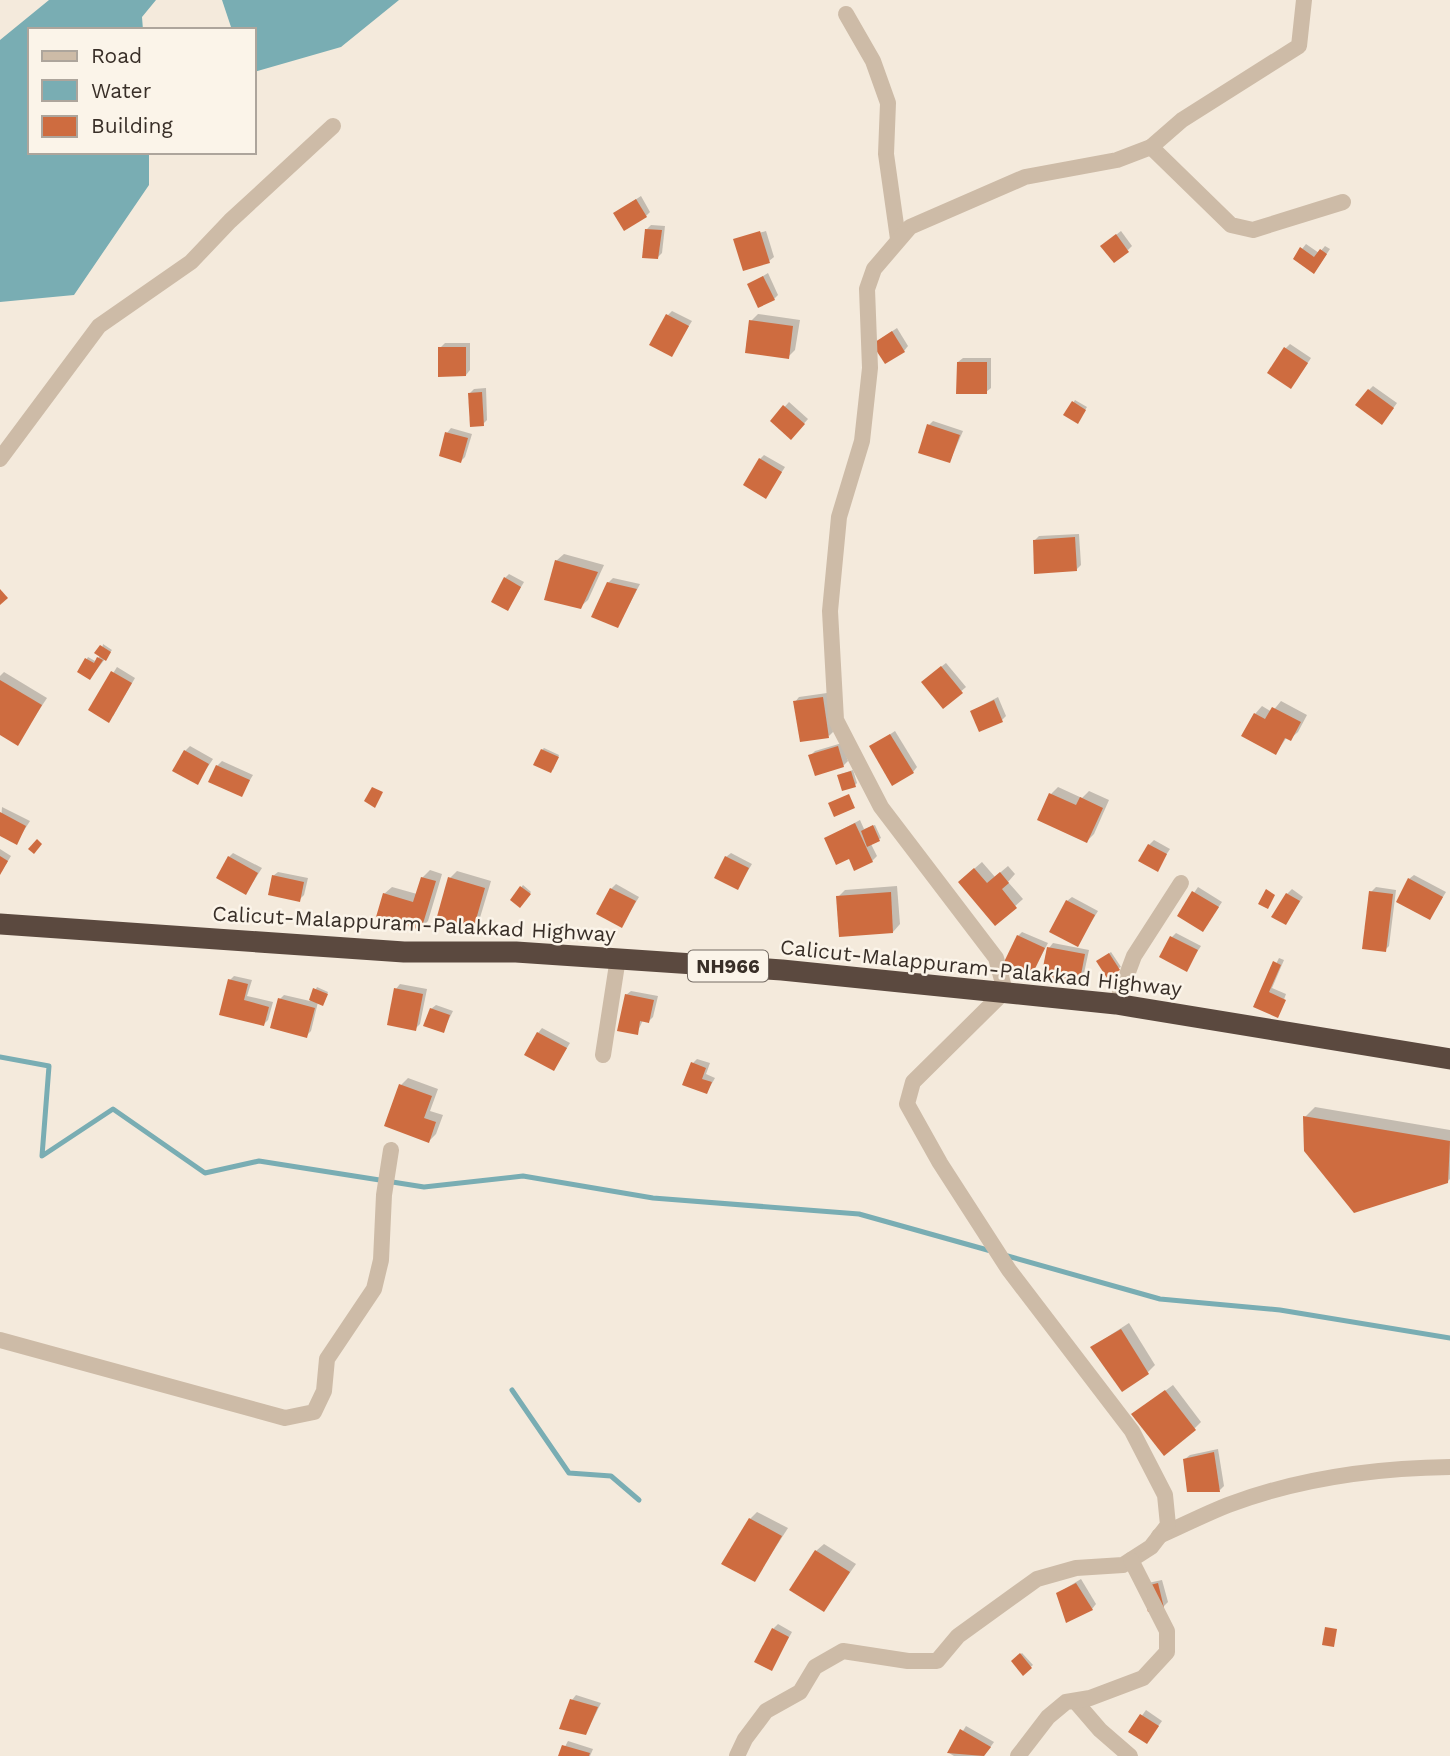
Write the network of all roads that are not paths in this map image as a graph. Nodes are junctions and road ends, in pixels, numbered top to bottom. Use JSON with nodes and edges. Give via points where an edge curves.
{"nodes":[{"id":1,"x":1304,"y":0,"type":"edge"},
{"id":2,"x":846,"y":14,"type":"dead end"},
{"id":3,"x":333,"y":126,"type":"dead end"},
{"id":4,"x":1151,"y":147,"type":"junction"},
{"id":5,"x":1343,"y":202,"type":"dead end"},
{"id":6,"x":898,"y":239,"type":"junction"},
{"id":7,"x":0,"y":459,"type":"edge"},
{"id":8,"x":1181,"y":883,"type":"dead end"},
{"id":9,"x":0,"y":924,"type":"edge"},
{"id":10,"x":618,"y":958,"type":"junction"},
{"id":11,"x":1005,"y":992,"type":"junction"},
{"id":12,"x":1116,"y":1004,"type":"junction"},
{"id":13,"x":603,"y":1055,"type":"dead end"},
{"id":14,"x":1450,"y":1059,"type":"edge"},
{"id":15,"x":391,"y":1150,"type":"dead end"},
{"id":16,"x":0,"y":1340,"type":"edge"},
{"id":17,"x":1450,"y":1468,"type":"edge"},
{"id":18,"x":1159,"y":1536,"type":"junction"},
{"id":19,"x":1131,"y":1560,"type":"junction"},
{"id":20,"x":1075,"y":1701,"type":"junction"},
{"id":21,"x":737,"y":1756,"type":"edge"},
{"id":22,"x":1018,"y":1756,"type":"edge"},
{"id":23,"x":1130,"y":1756,"type":"edge"}],
"edges":[{"from":1,"to":4,"type":"street","via":[[1299,46],[1182,120]]},
{"from":2,"to":6,"type":"street","via":[[873,61],[888,103],[886,154]]},
{"from":3,"to":7,"type":"street","via":[[191,262],[99,326]]},
{"from":4,"to":5,"type":"street","via":[[1231,225],[1253,230]]},
{"from":4,"to":6,"type":"street","via":[[1117,160],[1026,177],[910,227]]},
{"from":6,"to":11,"type":"street","via":[[874,270],[867,289],[870,369],[862,441],[839,517],[830,611],[836,720],[881,807],[996,958]]},
{"from":8,"to":12,"type":"street","via":[[1134,956]]},
{"from":9,"to":10,"type":"highway","name":"Calicut-Malappuram-Palakkad Highway","number":"NH966","via":[[404,952]]},
{"from":10,"to":11,"type":"highway","name":"Calicut-Malappuram-Palakkad Highway","number":"NH966"},
{"from":10,"to":13,"type":"street"},
{"from":11,"to":12,"type":"highway","name":"Calicut-Malappuram-Palakkad Highway","number":"NH966"},
{"from":11,"to":18,"type":"street","via":[[913,1082],[907,1104],[1009,1270],[1132,1430],[1164,1495],[1168,1525]]},
{"from":12,"to":14,"type":"highway","name":"Calicut-Malappuram-Palakkad Highway","number":"NH966"},
{"from":15,"to":16,"type":"street","via":[[374,1289],[327,1359],[324,1391],[314,1412],[285,1418]]},
{"from":17,"to":18,"type":"street","via":[[1406,1468],[1296,1486],[1229,1505]]},
{"from":18,"to":19,"type":"street","via":[[1152,1547]]},
{"from":19,"to":20,"type":"street","via":[[1167,1631],[1167,1652],[1143,1678]]},
{"from":19,"to":21,"type":"street","via":[[1124,1565],[1076,1568],[1037,1579],[958,1636],[937,1661],[843,1651],[815,1667],[800,1692],[766,1712],[744,1739]]},
{"from":20,"to":22,"type":"street","via":[[1066,1702],[1048,1717]]},
{"from":20,"to":23,"type":"street"}]}
